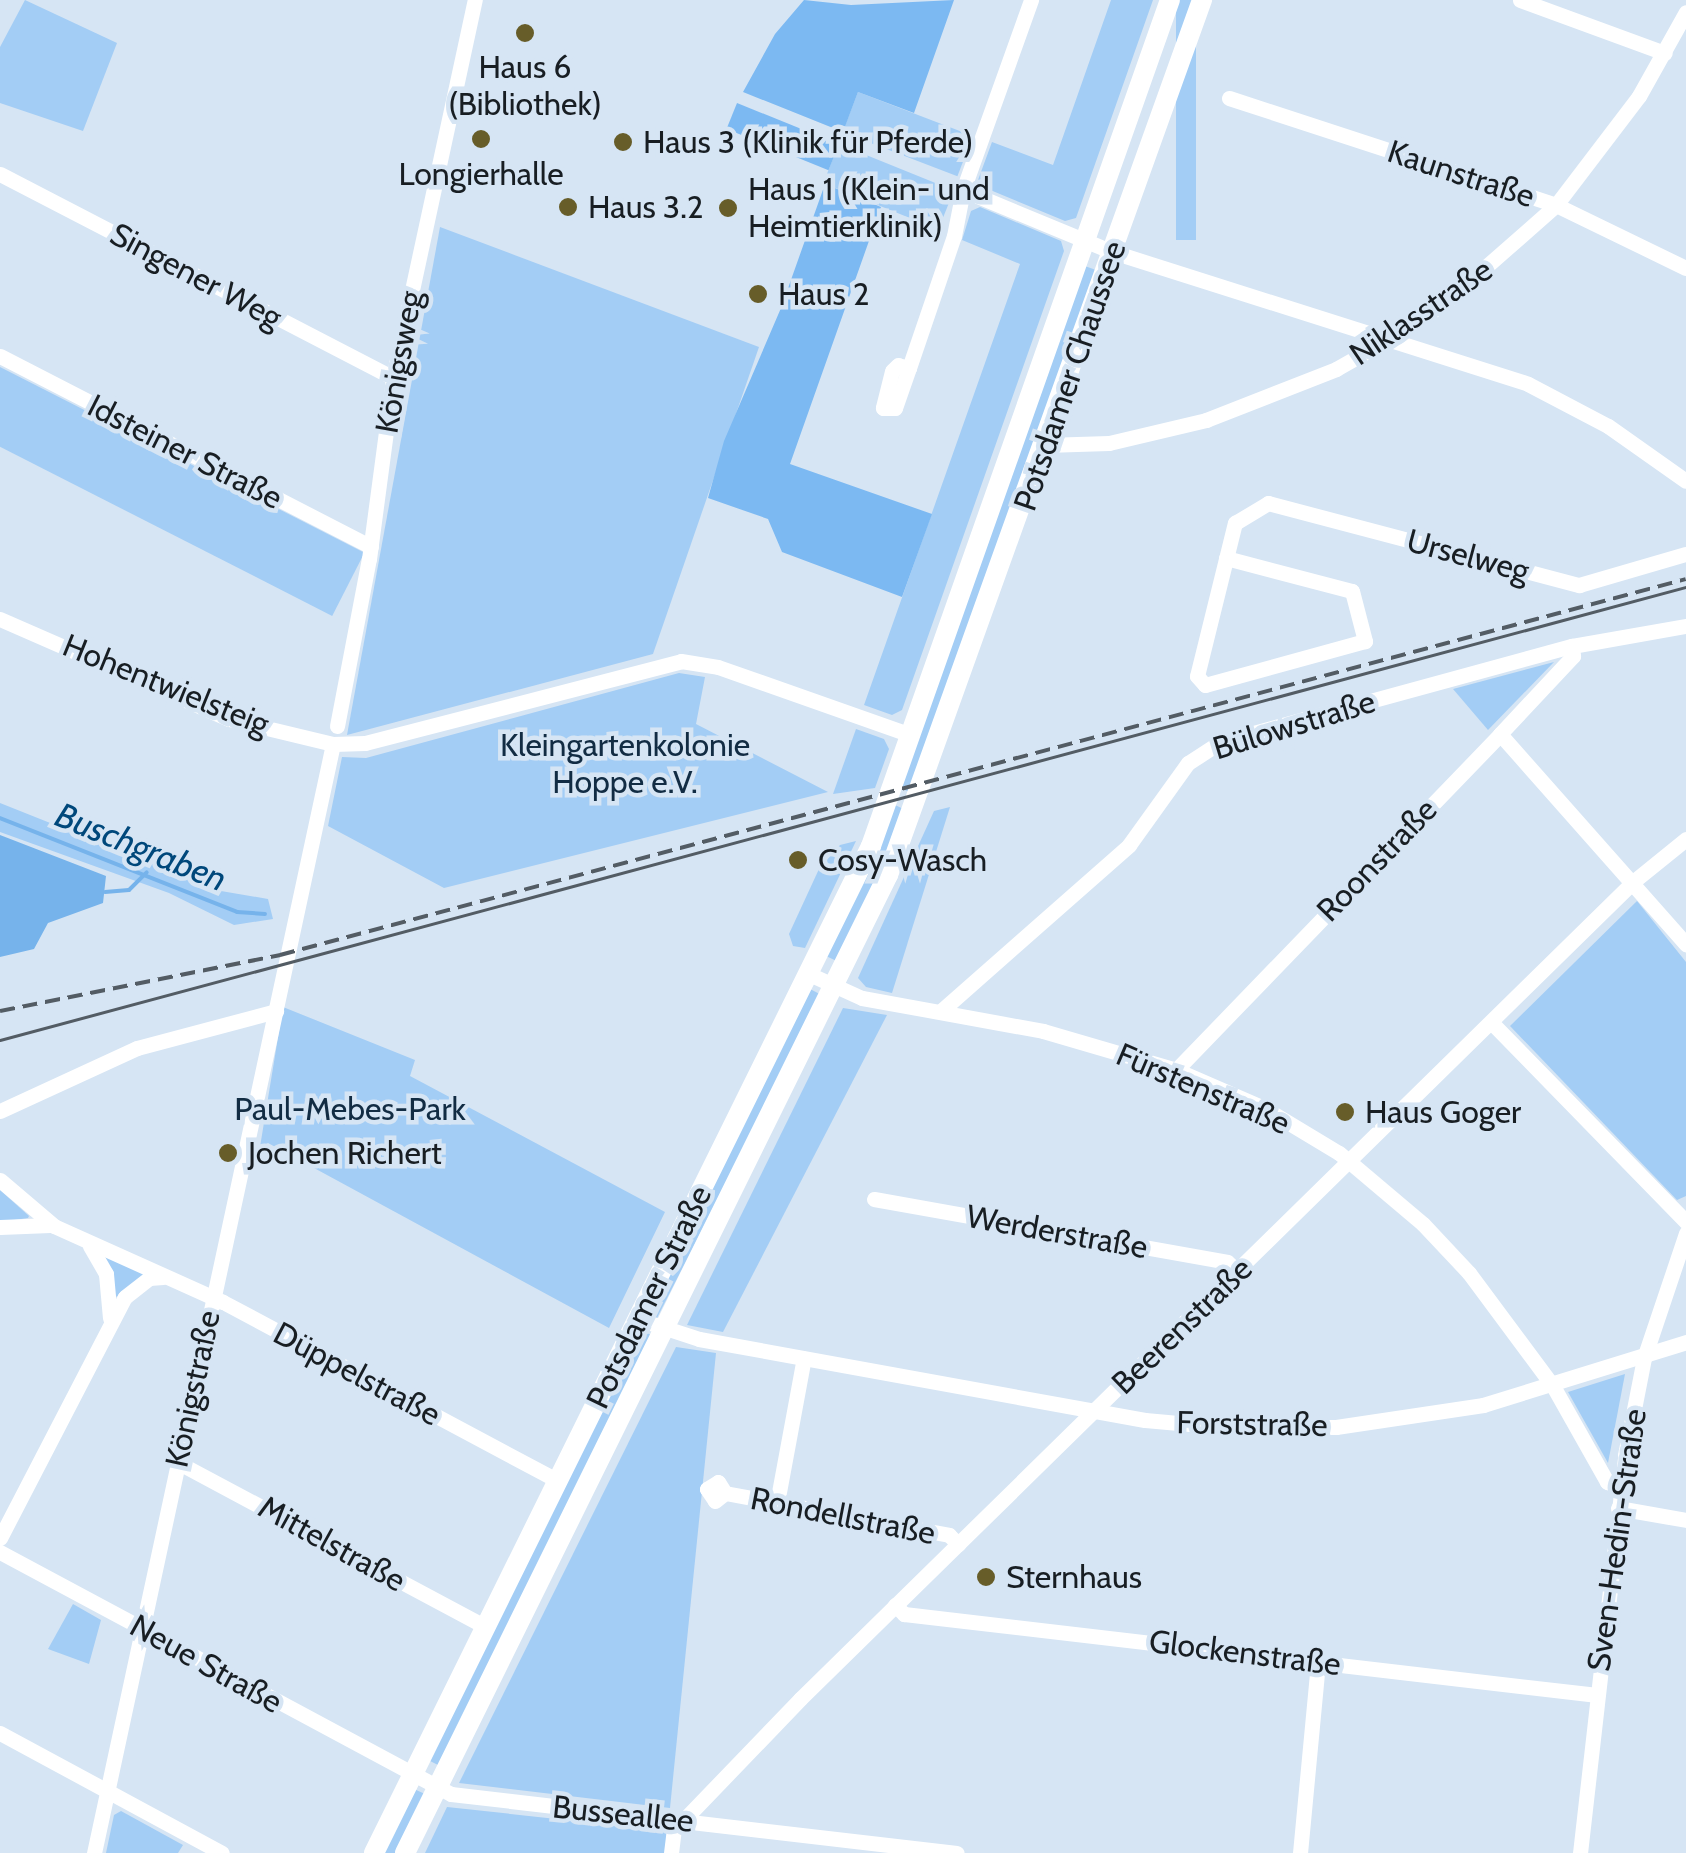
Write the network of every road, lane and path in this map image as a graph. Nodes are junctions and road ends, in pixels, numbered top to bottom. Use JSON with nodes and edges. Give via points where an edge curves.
{"nodes":[{"id":1,"x":475,"y":0,"type":"edge"},
{"id":2,"x":1031,"y":0,"type":"edge"},
{"id":3,"x":1170,"y":0,"type":"edge"},
{"id":4,"x":1202,"y":0,"type":"edge"},
{"id":5,"x":1520,"y":0,"type":"edge"},
{"id":6,"x":1686,"y":12,"type":"edge"},
{"id":7,"x":1665,"y":52,"type":"junction"},
{"id":8,"x":1229,"y":98,"type":"dead end"},
{"id":9,"x":0,"y":174,"type":"edge"},
{"id":10,"x":963,"y":190,"type":"junction"},
{"id":11,"x":1556,"y":206,"type":"junction"},
{"id":12,"x":1085,"y":240,"type":"junction"},
{"id":13,"x":1113,"y":252,"type":"junction"},
{"id":14,"x":1686,"y":268,"type":"edge"},
{"id":15,"x":1392,"y":338,"type":"junction"},
{"id":16,"x":0,"y":356,"type":"edge"},
{"id":17,"x":909,"y":368,"type":"dead end"},
{"id":18,"x":392,"y":378,"type":"junction"},
{"id":19,"x":1045,"y":445,"type":"junction"},
{"id":20,"x":1686,"y":481,"type":"edge"},
{"id":21,"x":371,"y":547,"type":"junction"},
{"id":22,"x":1686,"y":554,"type":"edge"},
{"id":23,"x":1226,"y":558,"type":"junction"},
{"id":24,"x":0,"y":618,"type":"edge"},
{"id":25,"x":1686,"y":626,"type":"edge"},
{"id":26,"x":1572,"y":646,"type":"junction"},
{"id":27,"x":337,"y":726,"type":"dead end"},
{"id":28,"x":1500,"y":734,"type":"junction"},
{"id":29,"x":911,"y":735,"type":"junction"},
{"id":30,"x":333,"y":744,"type":"junction"},
{"id":31,"x":937,"y":752,"type":"joint"},
{"id":32,"x":1686,"y":839,"type":"edge"},
{"id":33,"x":1634,"y":881,"type":"junction"},
{"id":34,"x":1686,"y":944,"type":"edge"},
{"id":35,"x":809,"y":974,"type":"junction"},
{"id":36,"x":833,"y":987,"type":"junction"},
{"id":37,"x":276,"y":1010,"type":"junction"},
{"id":38,"x":942,"y":1011,"type":"junction"},
{"id":39,"x":1491,"y":1022,"type":"junction"},
{"id":40,"x":1176,"y":1070,"type":"junction"},
{"id":41,"x":0,"y":1111,"type":"edge"},
{"id":42,"x":1352,"y":1161,"type":"junction"},
{"id":43,"x":0,"y":1180,"type":"edge"},
{"id":44,"x":874,"y":1199,"type":"dead end"},
{"id":45,"x":1686,"y":1222,"type":"edge"},
{"id":46,"x":54,"y":1226,"type":"junction"},
{"id":47,"x":0,"y":1227,"type":"edge"},
{"id":48,"x":1686,"y":1233,"type":"edge"},
{"id":49,"x":87,"y":1243,"type":"junction"},
{"id":50,"x":1238,"y":1271,"type":"junction"},
{"id":51,"x":167,"y":1277,"type":"junction"},
{"id":52,"x":213,"y":1298,"type":"junction"},
{"id":53,"x":638,"y":1320,"type":"junction"},
{"id":54,"x":110,"y":1323,"type":"junction"},
{"id":55,"x":663,"y":1331,"type":"junction"},
{"id":56,"x":1686,"y":1342,"type":"edge"},
{"id":57,"x":804,"y":1358,"type":"junction"},
{"id":58,"x":1644,"y":1358,"type":"junction"},
{"id":59,"x":1553,"y":1386,"type":"junction"},
{"id":60,"x":1096,"y":1410,"type":"junction"},
{"id":61,"x":177,"y":1462,"type":"junction"},
{"id":62,"x":558,"y":1482,"type":"junction"},
{"id":63,"x":1620,"y":1486,"type":"junction"},
{"id":64,"x":725,"y":1493,"type":"dead end"},
{"id":65,"x":777,"y":1503,"type":"junction"},
{"id":66,"x":1618,"y":1508,"type":"junction"},
{"id":67,"x":1686,"y":1520,"type":"edge"},
{"id":68,"x":0,"y":1538,"type":"edge"},
{"id":69,"x":958,"y":1544,"type":"junction"},
{"id":70,"x":0,"y":1552,"type":"edge"},
{"id":71,"x":896,"y":1606,"type":"junction"},
{"id":72,"x":486,"y":1627,"type":"junction"},
{"id":73,"x":142,"y":1629,"type":"junction"},
{"id":74,"x":1318,"y":1662,"type":"junction"},
{"id":75,"x":1597,"y":1695,"type":"junction"},
{"id":76,"x":0,"y":1733,"type":"edge"},
{"id":77,"x":412,"y":1776,"type":"junction"},
{"id":78,"x":437,"y":1788,"type":"junction"},
{"id":79,"x":108,"y":1791,"type":"junction"},
{"id":80,"x":684,"y":1821,"type":"junction"},
{"id":81,"x":855,"y":1847,"type":"edge"},
{"id":82,"x":94,"y":1853,"type":"edge"},
{"id":83,"x":222,"y":1853,"type":"edge"},
{"id":84,"x":374,"y":1853,"type":"edge"},
{"id":85,"x":405,"y":1853,"type":"edge"},
{"id":86,"x":672,"y":1853,"type":"edge"},
{"id":87,"x":957,"y":1853,"type":"edge"},
{"id":88,"x":1300,"y":1853,"type":"edge"},
{"id":89,"x":1580,"y":1853,"type":"edge"}],
"edges":[{"from":1,"to":18,"type":"street","name":"Königsweg"},
{"from":2,"to":10,"type":"street"},
{"from":3,"to":12,"type":"main road","name":"Potsdamer Chaussee"},
{"from":4,"to":13,"type":"main road","name":"Potsdamer Chaussee"},
{"from":5,"to":7,"type":"street"},
{"from":6,"to":7,"type":"street","name":"Niklasstraße"},
{"from":7,"to":11,"type":"street","name":"Niklasstraße","via":[[1599,156]]},
{"from":8,"to":11,"type":"street","name":"Kaunstraße"},
{"from":9,"to":18,"type":"street","name":"Singener Weg"},
{"from":10,"to":12,"type":"street"},
{"from":10,"to":17,"type":"street"},
{"from":11,"to":14,"type":"street","name":"Kaunstraße"},
{"from":11,"to":15,"type":"street","name":"Niklasstraße","via":[[1448,300]]},
{"from":12,"to":13,"type":"street"},
{"from":12,"to":29,"type":"main road","name":"Potsdamer Chaussee"},
{"from":13,"to":15,"type":"street"},
{"from":13,"to":19,"type":"main road","name":"Potsdamer Chaussee"},
{"from":15,"to":19,"type":"street","name":"Niklasstraße","via":[[1278,395],[1206,420],[1109,443]]},
{"from":15,"to":20,"type":"street","via":[[1570,405]]},
{"from":16,"to":21,"type":"street","name":"Idsteiner Straße"},
{"from":18,"to":21,"type":"street","name":"Königsweg"},
{"from":19,"to":31,"type":"main road","name":"Potsdamer Chaussee"},
{"from":21,"to":27,"type":"street","name":"Königsweg"},
{"from":22,"to":23,"type":"street","name":"Urselweg","via":[[1578,585],[1268,504],[1235,523]]},
{"from":23,"to":23,"type":"street","via":[[1196,676],[1205,685],[1365,640],[1352,591]]},
{"from":24,"to":30,"type":"street","name":"Hohentwielsteig","via":[[229,718]]},
{"from":25,"to":26,"type":"street","name":"Bülowstraße"},
{"from":26,"to":28,"type":"street","name":"Roonstraße","via":[[1573,656]]},
{"from":26,"to":38,"type":"street","name":"Bülowstraße","via":[[1255,731],[1202,752],[1130,845]]},
{"from":28,"to":33,"type":"street"},
{"from":28,"to":40,"type":"street","name":"Roonstraße"},
{"from":29,"to":30,"type":"street","name":"Hohentwielsteig","via":[[718,667],[681,661],[365,743]]},
{"from":29,"to":35,"type":"main road","name":"Potsdamer Straße","via":[[871,846]]},
{"from":30,"to":37,"type":"street","name":"Königstraße"},
{"from":31,"to":36,"type":"main road","name":"Potsdamer Straße"},
{"from":32,"to":33,"type":"street","name":"Beerenstraße"},
{"from":33,"to":34,"type":"street"},
{"from":33,"to":39,"type":"street","name":"Beerenstraße"},
{"from":35,"to":36,"type":"street","name":"Fürstenstraße"},
{"from":35,"to":53,"type":"main road","name":"Potsdamer Straße"},
{"from":36,"to":38,"type":"street","name":"Fürstenstraße"},
{"from":36,"to":55,"type":"main road","name":"Potsdamer Straße"},
{"from":37,"to":41,"type":"street","via":[[137,1048]]},
{"from":37,"to":52,"type":"street","name":"Königstraße"},
{"from":38,"to":40,"type":"street","name":"Fürstenstraße","via":[[1043,1031]]},
{"from":39,"to":42,"type":"street","name":"Beerenstraße"},
{"from":39,"to":45,"type":"street"},
{"from":40,"to":42,"type":"street","name":"Fürstenstraße","via":[[1264,1108]]},
{"from":42,"to":50,"type":"street","name":"Beerenstraße"},
{"from":42,"to":59,"type":"street","name":"Fürstenstraße","via":[[1469,1274]]},
{"from":43,"to":46,"type":"street","name":"Düppelstraße"},
{"from":44,"to":50,"type":"street","name":"Werderstraße","via":[[1227,1262]]},
{"from":46,"to":47,"type":"street"},
{"from":46,"to":49,"type":"street","name":"Düppelstraße"},
{"from":48,"to":58,"type":"street","name":"Sven-Hedin-Straße"},
{"from":49,"to":51,"type":"street","name":"Düppelstraße"},
{"from":49,"to":54,"type":"street","via":[[106,1274]]},
{"from":50,"to":60,"type":"street","name":"Beerenstraße"},
{"from":51,"to":52,"type":"street","name":"Düppelstraße"},
{"from":51,"to":54,"type":"street","via":[[136,1285]]},
{"from":52,"to":61,"type":"street","name":"Königstraße"},
{"from":52,"to":62,"type":"street","name":"Düppelstraße"},
{"from":53,"to":55,"type":"street","name":"Forststraße"},
{"from":53,"to":62,"type":"main road","name":"Potsdamer Straße"},
{"from":54,"to":68,"type":"street"},
{"from":55,"to":57,"type":"street","name":"Forststraße"},
{"from":55,"to":78,"type":"main road","name":"Potsdamer Straße"},
{"from":56,"to":58,"type":"street","name":"Forststraße"},
{"from":57,"to":60,"type":"street","name":"Forststraße"},
{"from":57,"to":65,"type":"street"},
{"from":58,"to":59,"type":"street","name":"Forststraße"},
{"from":58,"to":63,"type":"street","name":"Sven-Hedin-Straße"},
{"from":59,"to":60,"type":"street","name":"Forststraße","via":[[1483,1405],[1336,1427],[1193,1426]]},
{"from":59,"to":63,"type":"street","name":"Fürstenstraße","via":[[1607,1482]]},
{"from":60,"to":69,"type":"street","name":"Beerenstraße"},
{"from":61,"to":72,"type":"street","name":"Mittelstraße"},
{"from":61,"to":73,"type":"street","name":"Königstraße"},
{"from":62,"to":72,"type":"main road","name":"Potsdamer Straße"},
{"from":63,"to":66,"type":"street","name":"Sven-Hedin-Straße"},
{"from":64,"to":65,"type":"street","name":"Rondellstraße"},
{"from":65,"to":69,"type":"street","name":"Rondellstraße","via":[[949,1535]]},
{"from":66,"to":67,"type":"street"},
{"from":66,"to":75,"type":"street","name":"Sven-Hedin-Straße"},
{"from":69,"to":71,"type":"street","name":"Beerenstraße"},
{"from":70,"to":73,"type":"street","name":"Neue Straße"},
{"from":71,"to":74,"type":"street","name":"Glockenstraße","via":[[904,1614]]},
{"from":71,"to":80,"type":"street","name":"Beerenstraße"},
{"from":72,"to":77,"type":"main road","name":"Potsdamer Straße"},
{"from":73,"to":77,"type":"street","name":"Neue Straße"},
{"from":73,"to":79,"type":"street","name":"Königstraße"},
{"from":74,"to":75,"type":"street","name":"Glockenstraße"},
{"from":74,"to":88,"type":"street"},
{"from":75,"to":89,"type":"street","name":"Sven-Hedin-Straße"},
{"from":76,"to":79,"type":"street"},
{"from":77,"to":78,"type":"street","name":"Busseallee"},
{"from":77,"to":84,"type":"main road","name":"Potsdamer Straße"},
{"from":78,"to":80,"type":"street","name":"Busseallee"},
{"from":78,"to":85,"type":"main road","name":"Potsdamer Straße"},
{"from":79,"to":82,"type":"street","name":"Königstraße"},
{"from":79,"to":83,"type":"street"},
{"from":80,"to":81,"type":"street","name":"Busseallee"},
{"from":80,"to":86,"type":"street","via":[[674,1830]]},
{"from":81,"to":87,"type":"street","name":"Busseallee"}]}
